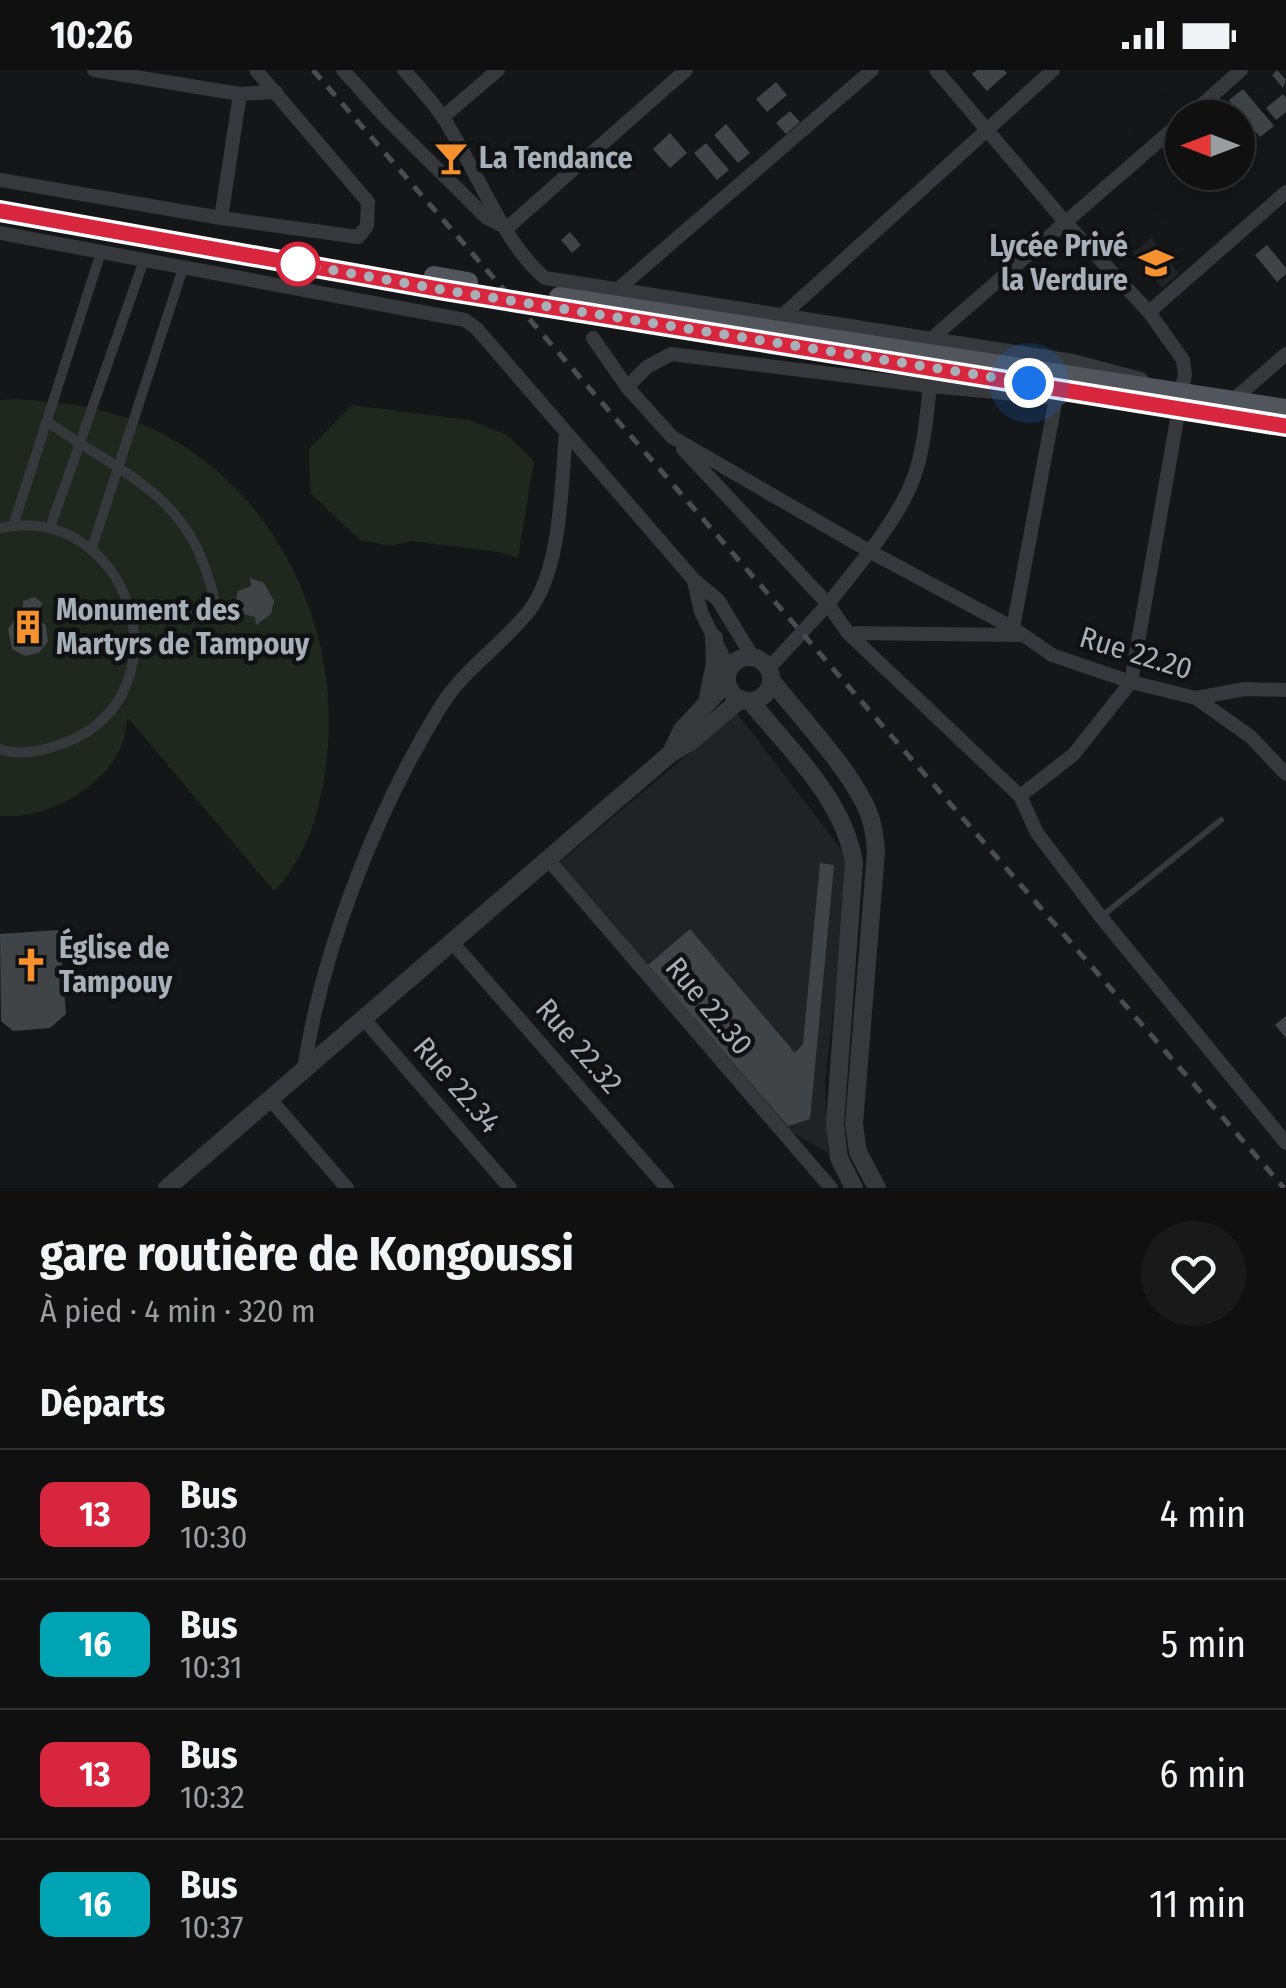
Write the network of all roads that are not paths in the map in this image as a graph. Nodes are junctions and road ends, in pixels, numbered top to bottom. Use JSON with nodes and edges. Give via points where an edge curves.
{"nodes":[{"id":1,"x":94,"y":70,"type":"edge"},
{"id":2,"x":256,"y":70,"type":"edge"},
{"id":3,"x":343,"y":70,"type":"edge"},
{"id":4,"x":404,"y":70,"type":"edge"},
{"id":5,"x":498,"y":70,"type":"edge"},
{"id":6,"x":686,"y":70,"type":"edge"},
{"id":7,"x":872,"y":70,"type":"edge"},
{"id":8,"x":936,"y":70,"type":"edge"},
{"id":9,"x":1053,"y":70,"type":"edge"},
{"id":10,"x":1241,"y":70,"type":"edge"},
{"id":11,"x":116,"y":72,"type":"edge"},
{"id":12,"x":276,"y":92,"type":"junction"},
{"id":13,"x":240,"y":94,"type":"junction"},
{"id":14,"x":1207,"y":100,"type":"edge"},
{"id":15,"x":443,"y":118,"type":"junction"},
{"id":16,"x":986,"y":129,"type":"junction"},
{"id":17,"x":1165,"y":136,"type":"edge"},
{"id":18,"x":0,"y":180,"type":"edge"},
{"id":19,"x":1286,"y":192,"type":"edge"},
{"id":20,"x":0,"y":198,"type":"edge"},
{"id":21,"x":0,"y":211,"type":"edge"},
{"id":22,"x":221,"y":218,"type":"junction"},
{"id":23,"x":1066,"y":223,"type":"junction"},
{"id":24,"x":507,"y":228,"type":"junction"},
{"id":25,"x":0,"y":233,"type":"edge"},
{"id":26,"x":100,"y":252,"type":"junction"},
{"id":27,"x":144,"y":260,"type":"junction"},
{"id":28,"x":184,"y":268,"type":"junction"},
{"id":29,"x":439,"y":283,"type":"junction"},
{"id":30,"x":617,"y":290,"type":"junction"},
{"id":31,"x":1149,"y":312,"type":"junction"},
{"id":32,"x":782,"y":316,"type":"junction"},
{"id":33,"x":593,"y":338,"type":"dead end"},
{"id":34,"x":931,"y":339,"type":"junction"},
{"id":35,"x":1286,"y":354,"type":"edge"},
{"id":36,"x":930,"y":386,"type":"junction"},
{"id":37,"x":627,"y":387,"type":"junction"},
{"id":38,"x":1056,"y":398,"type":"junction"},
{"id":39,"x":1180,"y":400,"type":"junction"},
{"id":40,"x":1233,"y":400,"type":"junction"},
{"id":41,"x":1286,"y":409,"type":"edge"},
{"id":42,"x":48,"y":422,"type":"junction"},
{"id":43,"x":1286,"y":426,"type":"edge"},
{"id":44,"x":566,"y":433,"type":"junction"},
{"id":45,"x":672,"y":437,"type":"junction"},
{"id":46,"x":80,"y":445,"type":"junction"},
{"id":47,"x":119,"y":469,"type":"junction"},
{"id":48,"x":13,"y":526,"type":"junction"},
{"id":49,"x":0,"y":528,"type":"edge"},
{"id":50,"x":50,"y":528,"type":"junction"},
{"id":51,"x":92,"y":548,"type":"junction"},
{"id":52,"x":869,"y":551,"type":"junction"},
{"id":53,"x":694,"y":580,"type":"junction"},
{"id":54,"x":828,"y":604,"type":"junction"},
{"id":55,"x":132,"y":616,"type":"junction"},
{"id":56,"x":1016,"y":632,"type":"junction"},
{"id":57,"x":848,"y":633,"type":"junction"},
{"id":58,"x":714,"y":638,"type":"junction"},
{"id":59,"x":752,"y":656,"type":"junction"},
{"id":60,"x":770,"y":674,"type":"junction"},
{"id":61,"x":728,"y":675,"type":"junction"},
{"id":62,"x":1131,"y":682,"type":"junction"},
{"id":63,"x":1286,"y":690,"type":"edge"},
{"id":64,"x":1196,"y":698,"type":"junction"},
{"id":65,"x":745,"y":700,"type":"junction"},
{"id":66,"x":706,"y":704,"type":"junction"},
{"id":67,"x":0,"y":749,"type":"edge"},
{"id":68,"x":670,"y":753,"type":"junction"},
{"id":69,"x":1286,"y":774,"type":"edge"},
{"id":70,"x":1020,"y":796,"type":"junction"},
{"id":71,"x":1222,"y":820,"type":"dead end"},
{"id":72,"x":547,"y":858,"type":"junction"},
{"id":73,"x":1101,"y":917,"type":"junction"},
{"id":74,"x":451,"y":942,"type":"junction"},
{"id":75,"x":363,"y":1018,"type":"junction"},
{"id":76,"x":304,"y":1070,"type":"junction"},
{"id":77,"x":270,"y":1099,"type":"junction"},
{"id":78,"x":1286,"y":1143,"type":"edge"},
{"id":79,"x":173,"y":1186,"type":"edge"},
{"id":80,"x":867,"y":1186,"type":"edge"},
{"id":81,"x":347,"y":1188,"type":"edge"},
{"id":82,"x":510,"y":1188,"type":"edge"},
{"id":83,"x":667,"y":1188,"type":"edge"},
{"id":84,"x":831,"y":1188,"type":"edge"}],
"edges":[{"from":1,"to":11,"type":"street"},
{"from":2,"to":12,"type":"street"},
{"from":3,"to":24,"type":"street","via":[[487,218]]},
{"from":4,"to":15,"type":"street"},
{"from":5,"to":15,"type":"street"},
{"from":6,"to":24,"type":"street"},
{"from":7,"to":30,"type":"street"},
{"from":8,"to":16,"type":"street"},
{"from":9,"to":16,"type":"street"},
{"from":10,"to":14,"type":"street"},
{"from":11,"to":13,"type":"street"},
{"from":12,"to":13,"type":"street"},
{"from":12,"to":22,"type":"street","via":[[368,202],[368,226],[358,237]]},
{"from":13,"to":22,"type":"street"},
{"from":15,"to":24,"type":"street"},
{"from":16,"to":23,"type":"street"},
{"from":16,"to":32,"type":"street"},
{"from":17,"to":23,"type":"street"},
{"from":18,"to":22,"type":"street"},
{"from":19,"to":31,"type":"street"},
{"from":20,"to":29,"type":"main road"},
{"from":21,"to":29,"type":"main road"},
{"from":23,"to":31,"type":"street"},
{"from":23,"to":34,"type":"street"},
{"from":24,"to":30,"type":"street","via":[[546,278]]},
{"from":25,"to":26,"type":"street"},
{"from":26,"to":27,"type":"street"},
{"from":26,"to":42,"type":"street"},
{"from":27,"to":28,"type":"street"},
{"from":27,"to":46,"type":"street"},
{"from":28,"to":44,"type":"street","via":[[466,320]]},
{"from":28,"to":47,"type":"street"},
{"from":29,"to":39,"type":"main road","bridge":true},
{"from":30,"to":32,"type":"street"},
{"from":31,"to":39,"type":"street","via":[[1183,360]]},
{"from":32,"to":34,"type":"street"},
{"from":33,"to":37,"type":"street"},
{"from":34,"to":39,"type":"street","via":[[1073,361]]},
{"from":35,"to":40,"type":"street"},
{"from":36,"to":37,"type":"street","via":[[671,354]]},
{"from":36,"to":38,"type":"street"},
{"from":36,"to":52,"type":"street","via":[[910,487]]},
{"from":37,"to":45,"type":"street"},
{"from":38,"to":39,"type":"street","via":[[1108,405]]},
{"from":38,"to":56,"type":"street"},
{"from":39,"to":40,"type":"main road"},
{"from":39,"to":43,"type":"main road"},
{"from":39,"to":62,"type":"street"},
{"from":40,"to":41,"type":"main road"},
{"from":42,"to":46,"type":"street"},
{"from":42,"to":48,"type":"street"},
{"from":44,"to":53,"type":"street"},
{"from":44,"to":76,"type":"street","via":[[551,562],[532,608],[443,702],[400,781],[333,952]]},
{"from":45,"to":52,"type":"street","name":"Rue 22.20"},
{"from":45,"to":54,"type":"street"},
{"from":46,"to":47,"type":"street"},
{"from":46,"to":50,"type":"street"},
{"from":47,"to":51,"type":"street"},
{"from":47,"to":55,"type":"street","via":[[171,506],[196,542],[215,599],[215,610]]},
{"from":48,"to":49,"type":"street"},
{"from":48,"to":50,"type":"street"},
{"from":50,"to":51,"type":"street"},
{"from":51,"to":55,"type":"street","via":[[122,583]]},
{"from":52,"to":54,"type":"street"},
{"from":52,"to":56,"type":"street","name":"Rue 22.20"},
{"from":53,"to":58,"type":"street"},
{"from":53,"to":59,"type":"street","via":[[718,600]]},
{"from":54,"to":57,"type":"street"},
{"from":54,"to":60,"type":"street"},
{"from":55,"to":67,"type":"street","via":[[131,674],[112,709],[83,736],[47,750]]},
{"from":56,"to":57,"type":"street"},
{"from":56,"to":62,"type":"street","name":"Rue 22.20","via":[[1052,655]]},
{"from":57,"to":70,"type":"street"},
{"from":58,"to":61,"type":"street"},
{"from":58,"to":66,"type":"street"},
{"from":59,"to":60,"type":"street"},
{"from":59,"to":61,"type":"street","via":[[739,659]]},
{"from":60,"to":65,"type":"street","via":[[762,697]]},
{"from":60,"to":80,"type":"street","via":[[846,775],[873,825],[854,1124]]},
{"from":61,"to":65,"type":"street","via":[[732,692]]},
{"from":61,"to":66,"type":"street"},
{"from":62,"to":64,"type":"street","name":"Rue 22.20"},
{"from":62,"to":70,"type":"street","via":[[1073,755]]},
{"from":63,"to":64,"type":"street"},
{"from":64,"to":69,"type":"street","name":"Rue 22.20","via":[[1251,737]]},
{"from":65,"to":68,"type":"street"},
{"from":65,"to":80,"type":"street","via":[[830,801],[850,838],[854,864],[834,1124],[839,1158]]},
{"from":66,"to":68,"type":"street"},
{"from":68,"to":72,"type":"street"},
{"from":70,"to":73,"type":"street","via":[[1037,833]]},
{"from":71,"to":73,"type":"lane"},
{"from":72,"to":74,"type":"street"},
{"from":72,"to":84,"type":"street","name":"Rue 22.30"},
{"from":73,"to":78,"type":"street"},
{"from":74,"to":75,"type":"street"},
{"from":74,"to":83,"type":"street","name":"Rue 22.32"},
{"from":75,"to":76,"type":"street"},
{"from":75,"to":82,"type":"street","name":"Rue 22.34"},
{"from":76,"to":77,"type":"street"},
{"from":77,"to":79,"type":"street"},
{"from":77,"to":81,"type":"street"}]}
